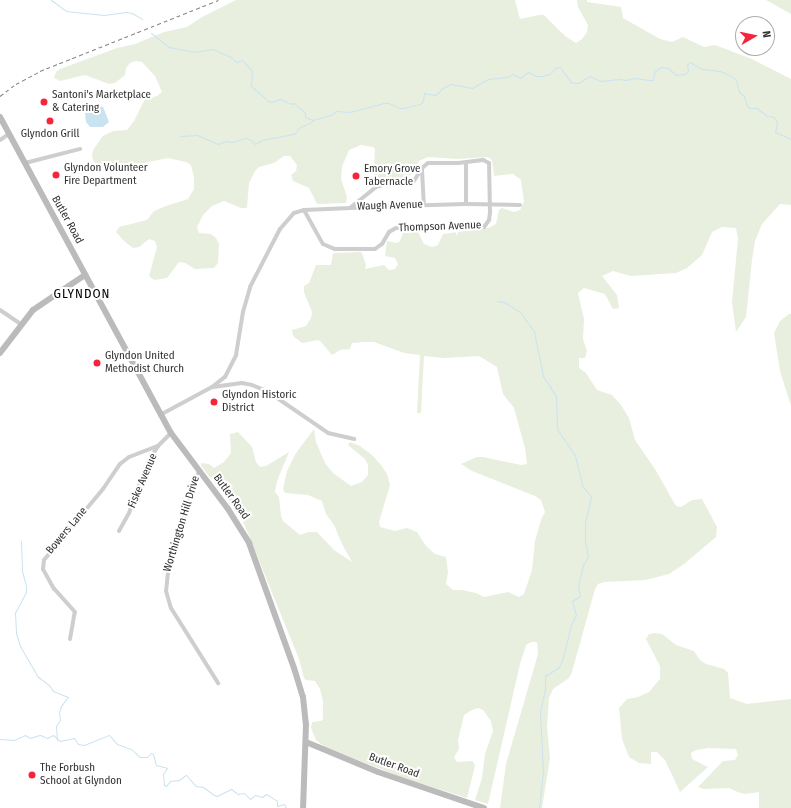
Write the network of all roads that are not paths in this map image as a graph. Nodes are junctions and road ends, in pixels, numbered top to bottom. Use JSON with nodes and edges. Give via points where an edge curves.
{"nodes":[{"id":1,"x":1,"y":118,"type":"edge"},
{"id":2,"x":9,"y":134,"type":"junction"},
{"id":3,"x":0,"y":140,"type":"edge"},
{"id":4,"x":80,"y":149,"type":"dead end"},
{"id":5,"x":25,"y":163,"type":"junction"},
{"id":6,"x":466,"y":163,"type":"junction"},
{"id":7,"x":422,"y":168,"type":"junction"},
{"id":8,"x":466,"y":204,"type":"junction"},
{"id":9,"x":489,"y":204,"type":"junction"},
{"id":10,"x":424,"y":205,"type":"junction"},
{"id":11,"x":520,"y":205,"type":"dead end"},
{"id":12,"x":350,"y":208,"type":"junction"},
{"id":13,"x":304,"y":210,"type":"junction"},
{"id":14,"x":85,"y":275,"type":"junction"},
{"id":15,"x":0,"y":310,"type":"edge"},
{"id":16,"x":21,"y":324,"type":"junction"},
{"id":17,"x":0,"y":353,"type":"edge"},
{"id":18,"x":212,"y":387,"type":"junction"},
{"id":19,"x":160,"y":415,"type":"junction"},
{"id":20,"x":171,"y":433,"type":"junction"},
{"id":21,"x":354,"y":440,"type":"dead end"},
{"id":22,"x":158,"y":446,"type":"junction"},
{"id":23,"x":199,"y":471,"type":"junction"},
{"id":24,"x":119,"y":531,"type":"dead end"},
{"id":25,"x":70,"y":639,"type":"dead end"},
{"id":26,"x":218,"y":683,"type":"dead end"},
{"id":27,"x":306,"y":742,"type":"junction"},
{"id":28,"x":303,"y":808,"type":"edge"},
{"id":29,"x":484,"y":808,"type":"edge"}],
"edges":[{"from":1,"to":2,"type":"main road","name":"Butler Road"},
{"from":2,"to":3,"type":"street"},
{"from":2,"to":5,"type":"main road","name":"Butler Road"},
{"from":4,"to":5,"type":"street"},
{"from":5,"to":14,"type":"main road","name":"Butler Road"},
{"from":6,"to":7,"type":"street","via":[[432,162]]},
{"from":6,"to":8,"type":"street"},
{"from":6,"to":9,"type":"street","via":[[483,160],[489,163]]},
{"from":7,"to":10,"type":"street"},
{"from":7,"to":12,"type":"street","via":[[411,183],[376,187]]},
{"from":8,"to":9,"type":"street","name":"Waugh Avenue"},
{"from":8,"to":10,"type":"street","name":"Waugh Avenue"},
{"from":9,"to":11,"type":"street","name":"Waugh Avenue"},
{"from":9,"to":13,"type":"street","name":"Thompson Avenue","via":[[490,217],[487,225],[448,229],[422,226],[396,228],[389,232],[382,244],[375,249],[335,249],[323,244]]},
{"from":10,"to":12,"type":"street","name":"Waugh Avenue"},
{"from":12,"to":13,"type":"street","name":"Waugh Avenue"},
{"from":13,"to":18,"type":"street","name":"Waugh Avenue","via":[[294,213],[287,220],[264,260],[247,296],[234,361],[225,377]]},
{"from":14,"to":16,"type":"main road","via":[[37,306]]},
{"from":14,"to":19,"type":"main road","name":"Butler Road"},
{"from":15,"to":16,"type":"street"},
{"from":16,"to":17,"type":"main road"},
{"from":18,"to":19,"type":"street"},
{"from":18,"to":21,"type":"street","via":[[237,383],[252,385],[266,391],[328,433]]},
{"from":19,"to":20,"type":"main road","name":"Butler Road"},
{"from":20,"to":22,"type":"street","name":"Fiske Avenue"},
{"from":20,"to":23,"type":"main road","name":"Butler Road"},
{"from":22,"to":24,"type":"street","name":"Fiske Avenue","via":[[148,461],[129,513]]},
{"from":22,"to":25,"type":"street","name":"Bowers Lane","via":[[125,459],[44,560],[43,569],[54,589],[75,612]]},
{"from":23,"to":26,"type":"street","name":"Worthington Hill Drive","via":[[169,564],[166,591],[171,608]]},
{"from":23,"to":27,"type":"main road","name":"Butler Road","via":[[237,522],[253,554],[300,687],[305,714]]},
{"from":27,"to":28,"type":"main road"},
{"from":27,"to":29,"type":"main road","name":"Butler Road","via":[[378,772]]}]}
